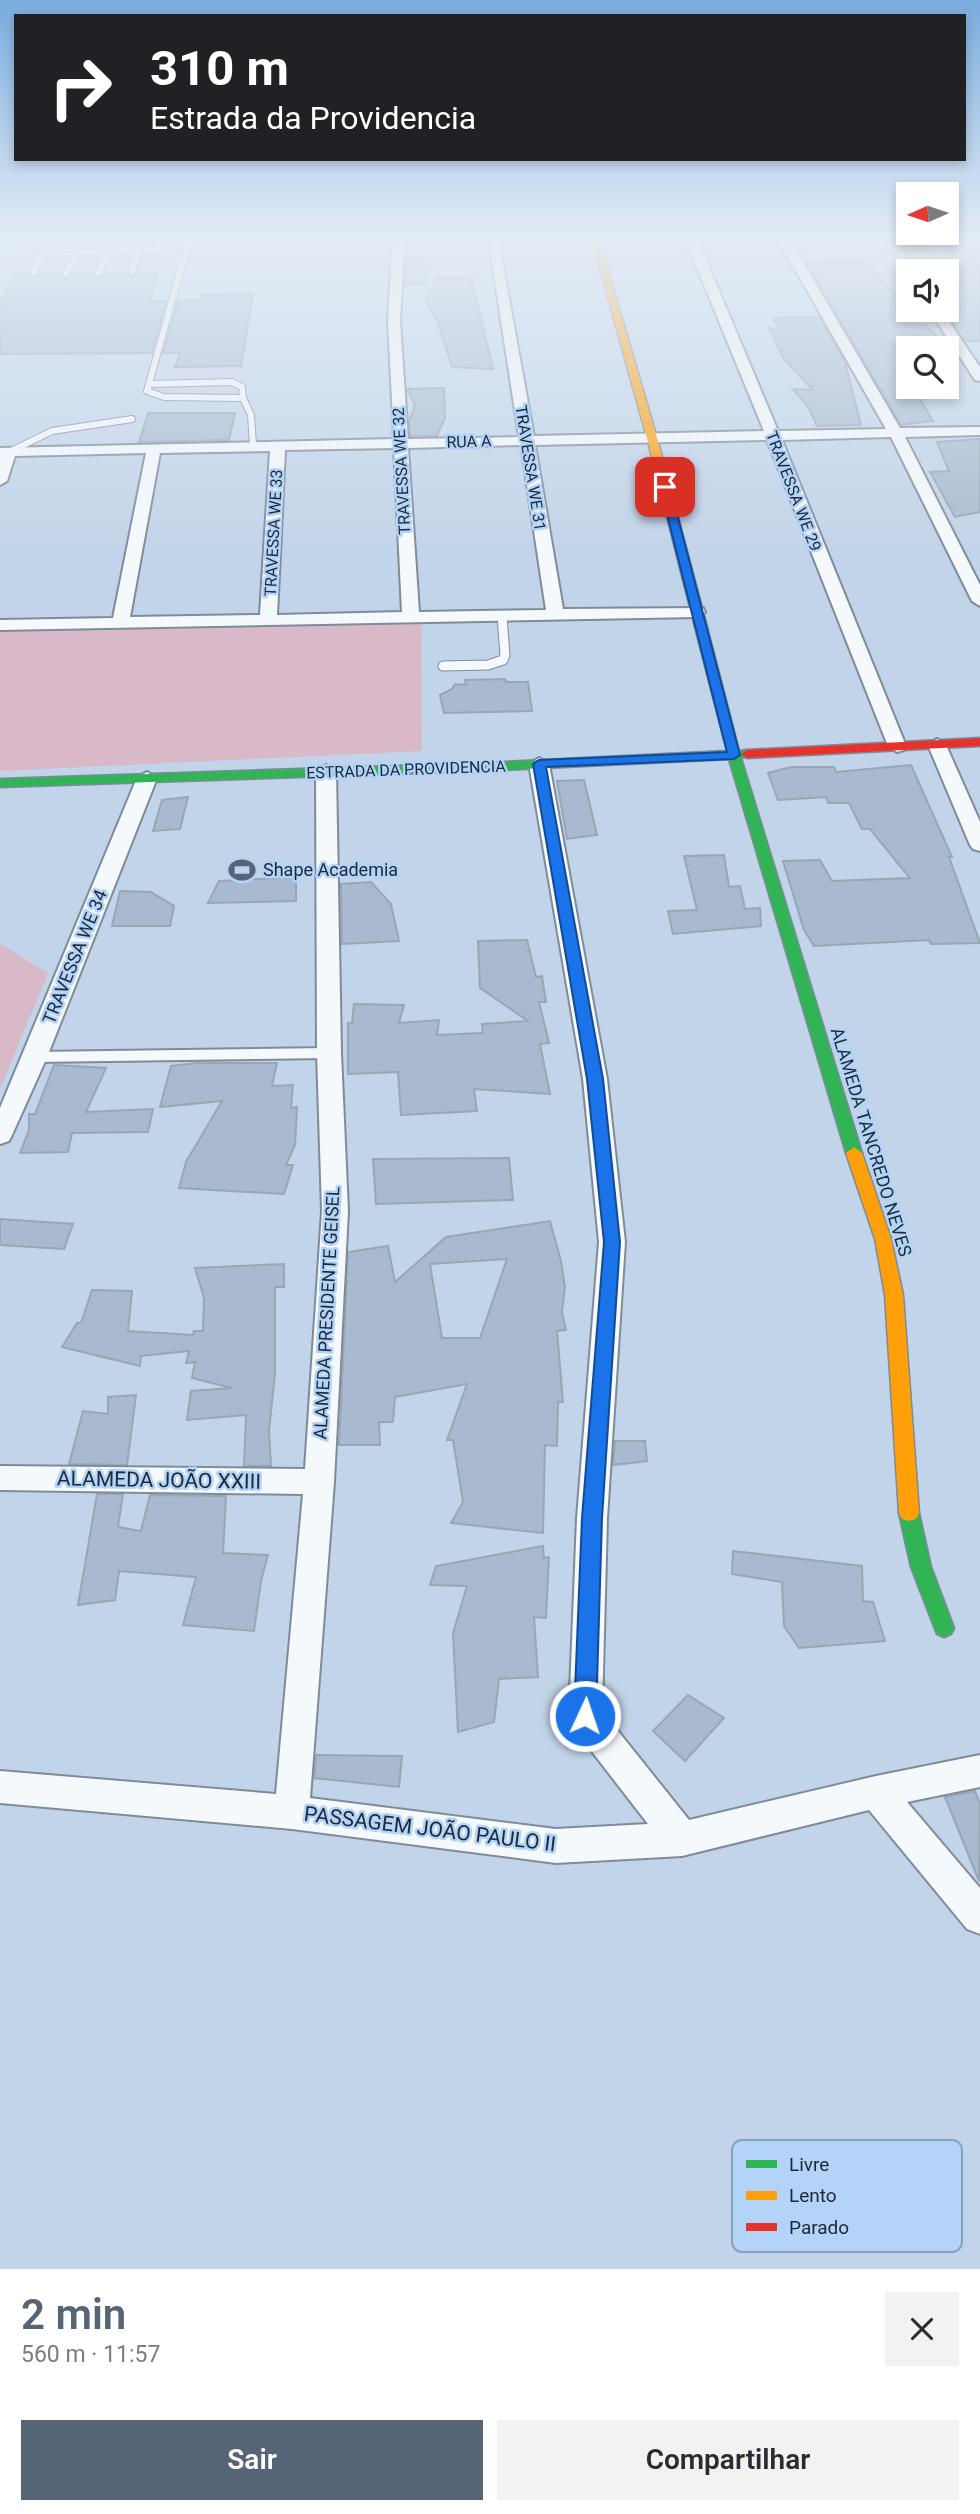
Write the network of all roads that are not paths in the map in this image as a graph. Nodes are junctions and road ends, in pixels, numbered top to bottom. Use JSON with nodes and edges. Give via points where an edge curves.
{"nodes":[{"id":1,"x":161,"y":342,"type":"edge"},
{"id":2,"x":395,"y":342,"type":"edge"},
{"id":3,"x":511,"y":342,"type":"edge"},
{"id":4,"x":624,"y":342,"type":"edge"},
{"id":5,"x":734,"y":342,"type":"edge"},
{"id":6,"x":843,"y":342,"type":"edge"},
{"id":7,"x":957,"y":342,"type":"edge"},
{"id":8,"x":980,"y":377,"type":"edge"},
{"id":9,"x":150,"y":384,"type":"junction"},
{"id":10,"x":243,"y":398,"type":"junction"},
{"id":11,"x":132,"y":419,"type":"dead end"},
{"id":12,"x":980,"y":431,"type":"edge"},
{"id":13,"x":896,"y":433,"type":"junction"},
{"id":14,"x":773,"y":436,"type":"junction"},
{"id":15,"x":652,"y":438,"type":"junction"},
{"id":16,"x":526,"y":440,"type":"junction"},
{"id":17,"x":399,"y":443,"type":"junction"},
{"id":18,"x":253,"y":445,"type":"junction"},
{"id":19,"x":278,"y":445,"type":"junction"},
{"id":20,"x":154,"y":448,"type":"junction"},
{"id":21,"x":5,"y":452,"type":"edge"},
{"id":22,"x":0,"y":481,"type":"edge"},
{"id":23,"x":980,"y":601,"type":"edge"},
{"id":24,"x":697,"y":612,"type":"junction"},
{"id":25,"x":555,"y":615,"type":"junction"},
{"id":26,"x":502,"y":616,"type":"junction"},
{"id":27,"x":411,"y":618,"type":"junction"},
{"id":28,"x":268,"y":620,"type":"junction"},
{"id":29,"x":120,"y":623,"type":"junction"},
{"id":30,"x":0,"y":625,"type":"edge"},
{"id":31,"x":443,"y":666,"type":"dead end"},
{"id":32,"x":980,"y":742,"type":"edge"},
{"id":33,"x":937,"y":745,"type":"junction"},
{"id":34,"x":897,"y":746,"type":"junction"},
{"id":35,"x":734,"y":755,"type":"junction"},
{"id":36,"x":539,"y":764,"type":"junction"},
{"id":37,"x":326,"y":771,"type":"junction"},
{"id":38,"x":147,"y":778,"type":"junction"},
{"id":39,"x":0,"y":783,"type":"edge"},
{"id":40,"x":980,"y":845,"type":"edge"},
{"id":41,"x":329,"y":1053,"type":"junction"},
{"id":42,"x":35,"y":1057,"type":"junction"},
{"id":43,"x":0,"y":1135,"type":"edge"},
{"id":44,"x":0,"y":1478,"type":"edge"},
{"id":45,"x":319,"y":1482,"type":"junction"},
{"id":46,"x":944,"y":1628,"type":"dead end"},
{"id":47,"x":980,"y":1771,"type":"edge"},
{"id":48,"x":0,"y":1787,"type":"edge"},
{"id":49,"x":876,"y":1792,"type":"junction"},
{"id":50,"x":292,"y":1812,"type":"junction"},
{"id":51,"x":682,"y":1839,"type":"junction"},
{"id":52,"x":980,"y":1916,"type":"edge"}],
"edges":[{"from":1,"to":9,"type":"lane"},
{"from":2,"to":17,"type":"street","name":"TRAVESSA WE 32"},
{"from":3,"to":16,"type":"street","name":"TRAVESSA WE 31"},
{"from":4,"to":15,"type":"street","name":"ALAMEDA TANCREDO NEVES"},
{"from":5,"to":14,"type":"street","name":"TRAVESSA WE 29"},
{"from":6,"to":13,"type":"street"},
{"from":7,"to":8,"type":"street"},
{"from":9,"to":10,"type":"lane","via":[[232,383],[242,387]]},
{"from":9,"to":10,"type":"lane","via":[[147,391],[164,397]]},
{"from":10,"to":18,"type":"lane","via":[[253,426]]},
{"from":11,"to":21,"type":"lane","via":[[29,438]]},
{"from":12,"to":13,"type":"street","name":"RUA A"},
{"from":13,"to":14,"type":"street","name":"RUA A"},
{"from":13,"to":23,"type":"street"},
{"from":14,"to":15,"type":"street","name":"RUA A"},
{"from":14,"to":34,"type":"street","name":"TRAVESSA WE 29"},
{"from":15,"to":16,"type":"street","name":"RUA A"},
{"from":15,"to":24,"type":"street","name":"ALAMEDA TANCREDO NEVES"},
{"from":16,"to":17,"type":"street","name":"RUA A"},
{"from":16,"to":25,"type":"street","name":"TRAVESSA WE 31"},
{"from":17,"to":19,"type":"street","name":"RUA A"},
{"from":17,"to":27,"type":"street","name":"TRAVESSA WE 32"},
{"from":18,"to":19,"type":"street","name":"RUA A"},
{"from":18,"to":20,"type":"street","name":"RUA A"},
{"from":19,"to":28,"type":"street","name":"TRAVESSA WE 33"},
{"from":20,"to":21,"type":"street","name":"RUA A"},
{"from":20,"to":29,"type":"street"},
{"from":21,"to":22,"type":"street"},
{"from":24,"to":25,"type":"street"},
{"from":24,"to":35,"type":"street","name":"ALAMEDA TANCREDO NEVES"},
{"from":25,"to":26,"type":"street"},
{"from":26,"to":27,"type":"street"},
{"from":26,"to":31,"type":"lane","via":[[503,660]]},
{"from":27,"to":28,"type":"street"},
{"from":28,"to":29,"type":"street"},
{"from":29,"to":30,"type":"street"},
{"from":32,"to":33,"type":"street","name":"ESTRADA DA PROVIDENCIA"},
{"from":33,"to":34,"type":"street","name":"ESTRADA DA PROVIDENCIA"},
{"from":33,"to":40,"type":"street"},
{"from":34,"to":35,"type":"street","name":"ESTRADA DA PROVIDENCIA"},
{"from":35,"to":36,"type":"street","name":"ESTRADA DA PROVIDENCIA"},
{"from":35,"to":46,"type":"street","name":"ALAMEDA TANCREDO NEVES","via":[[883,1239],[894,1295],[907,1502],[920,1567]]},
{"from":36,"to":37,"type":"street","name":"ESTRADA DA PROVIDENCIA"},
{"from":36,"to":51,"type":"street","via":[[595,1079],[612,1242],[592,1518],[585,1716]]},
{"from":37,"to":38,"type":"street","name":"ESTRADA DA PROVIDENCIA"},
{"from":37,"to":41,"type":"street","name":"ALAMEDA PRESIDENTE GEISEL"},
{"from":38,"to":39,"type":"street","name":"ESTRADA DA PROVIDENCIA"},
{"from":38,"to":42,"type":"street","name":"TRAVESSA WE 34"},
{"from":41,"to":42,"type":"lane"},
{"from":41,"to":45,"type":"street","name":"ALAMEDA PRESIDENTE GEISEL","via":[[335,1211]]},
{"from":42,"to":43,"type":"street","name":"TRAVESSA WE 34"},
{"from":44,"to":45,"type":"street","name":"ALAMEDA JOÃO XXIII"},
{"from":45,"to":50,"type":"street","name":"ALAMEDA PRESIDENTE GEISEL"},
{"from":47,"to":49,"type":"street","name":"PASSAGEM JOÃO PAULO II"},
{"from":48,"to":50,"type":"street","name":"PASSAGEM JOÃO PAULO II"},
{"from":49,"to":51,"type":"street","name":"PASSAGEM JOÃO PAULO II"},
{"from":49,"to":52,"type":"street"},
{"from":50,"to":51,"type":"street","name":"PASSAGEM JOÃO PAULO II","via":[[556,1846]]}]}
